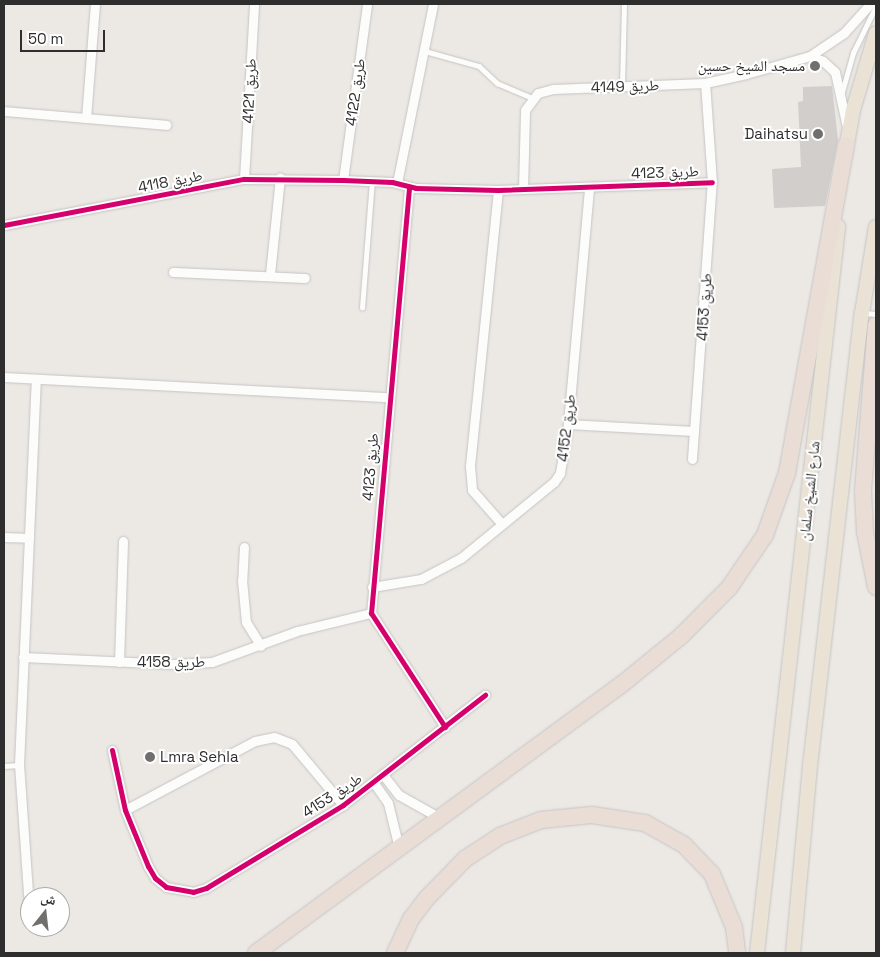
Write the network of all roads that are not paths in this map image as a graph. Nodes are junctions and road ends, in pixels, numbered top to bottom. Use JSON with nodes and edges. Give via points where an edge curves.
{"nodes":[{"id":1,"x":95,"y":4,"type":"edge"},
{"id":2,"x":254,"y":4,"type":"edge"},
{"id":3,"x":367,"y":4,"type":"edge"},
{"id":4,"x":433,"y":4,"type":"edge"},
{"id":5,"x":624,"y":4,"type":"edge"},
{"id":6,"x":870,"y":4,"type":"edge"},
{"id":7,"x":876,"y":6,"type":"edge"},
{"id":8,"x":876,"y":33,"type":"edge"},
{"id":9,"x":425,"y":51,"type":"junction"},
{"id":10,"x":810,"y":56,"type":"junction"},
{"id":11,"x":705,"y":83,"type":"junction"},
{"id":12,"x":622,"y":86,"type":"junction"},
{"id":13,"x":532,"y":98,"type":"junction"},
{"id":14,"x":840,"y":98,"type":"junction"},
{"id":15,"x":4,"y":111,"type":"edge"},
{"id":16,"x":86,"y":118,"type":"junction"},
{"id":17,"x":166,"y":124,"type":"dead end"},
{"id":18,"x":847,"y":139,"type":"junction"},
{"id":19,"x":280,"y":178,"type":"junction"},
{"id":20,"x":244,"y":179,"type":"junction"},
{"id":21,"x":343,"y":180,"type":"junction"},
{"id":22,"x":372,"y":182,"type":"junction"},
{"id":23,"x":712,"y":182,"type":"junction"},
{"id":24,"x":396,"y":183,"type":"junction"},
{"id":25,"x":590,"y":187,"type":"junction"},
{"id":26,"x":409,"y":188,"type":"junction"},
{"id":27,"x":523,"y":189,"type":"junction"},
{"id":28,"x":498,"y":190,"type":"junction"},
{"id":29,"x":4,"y":225,"type":"edge"},
{"id":30,"x":876,"y":227,"type":"edge"},
{"id":31,"x":173,"y":272,"type":"dead end"},
{"id":32,"x":270,"y":274,"type":"junction"},
{"id":33,"x":305,"y":278,"type":"dead end"},
{"id":34,"x":362,"y":308,"type":"dead end"},
{"id":35,"x":869,"y":314,"type":"edge"},
{"id":36,"x":876,"y":325,"type":"edge"},
{"id":37,"x":4,"y":377,"type":"edge"},
{"id":38,"x":36,"y":380,"type":"junction"},
{"id":39,"x":388,"y":397,"type":"junction"},
{"id":40,"x":568,"y":424,"type":"junction"},
{"id":41,"x":694,"y":431,"type":"junction"},
{"id":42,"x":692,"y":459,"type":"dead end"},
{"id":43,"x":502,"y":524,"type":"junction"},
{"id":44,"x":4,"y":537,"type":"edge"},
{"id":45,"x":28,"y":538,"type":"junction"},
{"id":46,"x":123,"y":541,"type":"dead end"},
{"id":47,"x":244,"y":547,"type":"dead end"},
{"id":48,"x":372,"y":587,"type":"junction"},
{"id":49,"x":876,"y":587,"type":"edge"},
{"id":50,"x":371,"y":613,"type":"junction"},
{"id":51,"x":261,"y":646,"type":"junction"},
{"id":52,"x":23,"y":657,"type":"junction"},
{"id":53,"x":119,"y":662,"type":"junction"},
{"id":54,"x":485,"y":695,"type":"dead end"},
{"id":55,"x":445,"y":727,"type":"junction"},
{"id":56,"x":112,"y":750,"type":"dead end"},
{"id":57,"x":19,"y":765,"type":"junction"},
{"id":58,"x":4,"y":766,"type":"edge"},
{"id":59,"x":384,"y":776,"type":"junction"},
{"id":60,"x":374,"y":783,"type":"junction"},
{"id":61,"x":343,"y":804,"type":"junction"},
{"id":62,"x":125,"y":810,"type":"junction"},
{"id":63,"x":440,"y":818,"type":"junction"},
{"id":64,"x":399,"y":848,"type":"junction"},
{"id":65,"x":28,"y":887,"type":"edge"},
{"id":66,"x":256,"y":953,"type":"edge"},
{"id":67,"x":395,"y":953,"type":"edge"},
{"id":68,"x":737,"y":953,"type":"edge"},
{"id":69,"x":757,"y":953,"type":"edge"},
{"id":70,"x":793,"y":953,"type":"edge"}],
"edges":[{"from":1,"to":16,"type":"street"},
{"from":2,"to":20,"type":"street","name":"طريق 4121"},
{"from":3,"to":21,"type":"street","name":"طريق 4122"},
{"from":4,"to":9,"type":"street"},
{"from":5,"to":12,"type":"lane"},
{"from":6,"to":10,"type":"street","name":"طريق 4149","via":[[844,33]]},
{"from":7,"to":14,"type":"lane","via":[[853,53]]},
{"from":8,"to":18,"type":"main road","name":"شارع الشيخ سلمان"},
{"from":9,"to":13,"type":"lane","via":[[479,66],[497,83]]},
{"from":9,"to":24,"type":"street"},
{"from":10,"to":11,"type":"street","name":"طريق 4149"},
{"from":10,"to":14,"type":"street","via":[[830,65],[838,81]]},
{"from":11,"to":12,"type":"street","name":"طريق 4149"},
{"from":11,"to":23,"type":"street","name":"طريق 4153"},
{"from":12,"to":13,"type":"street","name":"طريق 4149","via":[[546,90]]},
{"from":13,"to":27,"type":"street","via":[[525,117]]},
{"from":14,"to":18,"type":"street"},
{"from":15,"to":16,"type":"street"},
{"from":16,"to":17,"type":"street"},
{"from":18,"to":63,"type":"highway","via":[[787,473],[765,536],[729,588],[681,636]]},
{"from":18,"to":69,"type":"main road","name":"شارع الشيخ سلمان"},
{"from":19,"to":20,"type":"street","name":"طريق 4118"},
{"from":19,"to":21,"type":"street","name":"طريق 4118"},
{"from":19,"to":32,"type":"street"},
{"from":20,"to":29,"type":"street","name":"طريق 4118"},
{"from":21,"to":22,"type":"street","name":"طريق 4123"},
{"from":22,"to":24,"type":"street","name":"طريق 4123"},
{"from":22,"to":34,"type":"lane"},
{"from":23,"to":25,"type":"street","name":"طريق 4123"},
{"from":23,"to":41,"type":"street","name":"طريق 4153"},
{"from":24,"to":26,"type":"street","name":"طريق 4123"},
{"from":25,"to":27,"type":"street","name":"طريق 4123"},
{"from":25,"to":40,"type":"street","name":"طريق 4152"},
{"from":26,"to":28,"type":"street","name":"طريق 4123"},
{"from":26,"to":39,"type":"street","name":"طريق 4123"},
{"from":27,"to":28,"type":"street","name":"طريق 4123"},
{"from":28,"to":43,"type":"street","via":[[470,466],[475,494]]},
{"from":30,"to":35,"type":"main road"},
{"from":31,"to":32,"type":"street"},
{"from":32,"to":33,"type":"street"},
{"from":35,"to":70,"type":"main road","via":[[810,766]]},
{"from":36,"to":49,"type":"highway","via":[[863,491],[867,546]]},
{"from":37,"to":38,"type":"street"},
{"from":38,"to":39,"type":"street"},
{"from":38,"to":45,"type":"street"},
{"from":39,"to":48,"type":"street","name":"طريق 4123"},
{"from":40,"to":41,"type":"street"},
{"from":40,"to":43,"type":"street","name":"طريق 4152","via":[[560,473]]},
{"from":41,"to":42,"type":"street","name":"طريق 4153"},
{"from":43,"to":48,"type":"street","name":"طريق 4152","via":[[461,558],[437,572],[421,579]]},
{"from":44,"to":45,"type":"street"},
{"from":45,"to":52,"type":"street"},
{"from":46,"to":53,"type":"street"},
{"from":47,"to":51,"type":"street","via":[[242,580],[246,622]]},
{"from":48,"to":50,"type":"street","name":"طريق 4123"},
{"from":50,"to":51,"type":"street","name":"طريق 4158","via":[[313,626]]},
{"from":50,"to":55,"type":"street"},
{"from":51,"to":53,"type":"street","name":"طريق 4158","via":[[203,664]]},
{"from":52,"to":53,"type":"street","name":"طريق 4158"},
{"from":52,"to":57,"type":"street"},
{"from":54,"to":55,"type":"street","name":"طريق 4153"},
{"from":55,"to":59,"type":"street","name":"طريق 4153"},
{"from":56,"to":62,"type":"street"},
{"from":57,"to":58,"type":"lane"},
{"from":57,"to":65,"type":"street"},
{"from":59,"to":60,"type":"street","name":"طريق 4153"},
{"from":59,"to":63,"type":"street","via":[[399,795]]},
{"from":60,"to":61,"type":"street","name":"طريق 4153"},
{"from":60,"to":64,"type":"street","via":[[388,803]]},
{"from":61,"to":62,"type":"street","name":"طريق 4153","via":[[292,744],[274,737],[255,741]]},
{"from":61,"to":62,"type":"street","name":"طريق 4153","via":[[206,888],[179,892],[155,878]]},
{"from":63,"to":64,"type":"highway"},
{"from":64,"to":66,"type":"highway"},
{"from":67,"to":68,"type":"highway","via":[[411,919],[466,859],[500,836],[542,820],[592,815],[645,823],[684,845],[712,874],[734,927]]}]}
